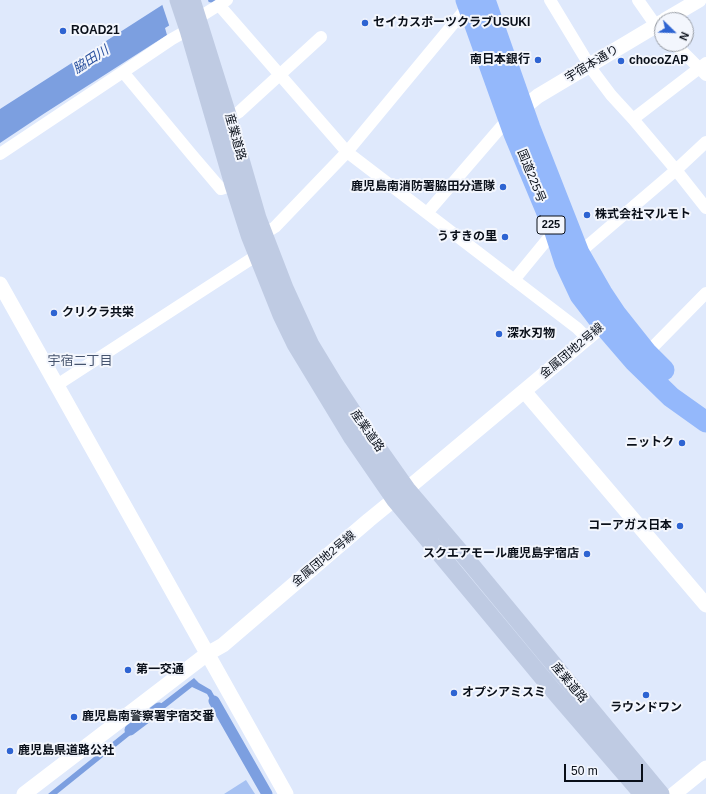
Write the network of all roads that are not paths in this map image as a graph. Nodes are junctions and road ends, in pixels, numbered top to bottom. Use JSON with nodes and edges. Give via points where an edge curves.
{"nodes":[{"id":1,"x":178,"y":0,"type":"edge"},
{"id":2,"x":192,"y":0,"type":"edge"},
{"id":3,"x":550,"y":0,"type":"edge"},
{"id":4,"x":638,"y":0,"type":"edge"},
{"id":5,"x":699,"y":0,"type":"edge"},
{"id":6,"x":473,"y":2,"type":"edge"},
{"id":7,"x":223,"y":3,"type":"edge"},
{"id":8,"x":680,"y":12,"type":"edge"},
{"id":9,"x":654,"y":17,"type":"edge"},
{"id":10,"x":190,"y":23,"type":"junction"},
{"id":11,"x":654,"y":28,"type":"edge"},
{"id":12,"x":321,"y":37,"type":"dead end"},
{"id":13,"x":684,"y":52,"type":"edge"},
{"id":14,"x":589,"y":66,"type":"junction"},
{"id":15,"x":704,"y":69,"type":"edge"},
{"id":16,"x":123,"y":72,"type":"junction"},
{"id":17,"x":279,"y":75,"type":"junction"},
{"id":18,"x":516,"y":114,"type":"junction"},
{"id":19,"x":229,"y":118,"type":"junction"},
{"id":20,"x":633,"y":119,"type":"junction"},
{"id":21,"x":706,"y":142,"type":"edge"},
{"id":22,"x":347,"y":152,"type":"junction"},
{"id":23,"x":0,"y":154,"type":"edge"},
{"id":24,"x":676,"y":170,"type":"junction"},
{"id":25,"x":233,"y":185,"type":"junction"},
{"id":26,"x":706,"y":208,"type":"edge"},
{"id":27,"x":427,"y":213,"type":"junction"},
{"id":28,"x":555,"y":232,"type":"junction"},
{"id":29,"x":264,"y":234,"type":"junction"},
{"id":30,"x":578,"y":253,"type":"junction"},
{"id":31,"x":257,"y":255,"type":"junction"},
{"id":32,"x":514,"y":280,"type":"junction"},
{"id":33,"x":0,"y":284,"type":"edge"},
{"id":34,"x":706,"y":293,"type":"edge"},
{"id":35,"x":610,"y":319,"type":"junction"},
{"id":36,"x":587,"y":338,"type":"junction"},
{"id":37,"x":647,"y":353,"type":"junction"},
{"id":38,"x":57,"y":385,"type":"junction"},
{"id":39,"x":524,"y":391,"type":"junction"},
{"id":40,"x":706,"y":405,"type":"edge"},
{"id":41,"x":706,"y":422,"type":"edge"},
{"id":42,"x":401,"y":494,"type":"junction"},
{"id":43,"x":706,"y":605,"type":"edge"},
{"id":44,"x":208,"y":654,"type":"junction"},
{"id":45,"x":706,"y":768,"type":"edge"},
{"id":46,"x":24,"y":794,"type":"edge"},
{"id":47,"x":286,"y":794,"type":"edge"},
{"id":48,"x":642,"y":794,"type":"edge"},
{"id":49,"x":661,"y":794,"type":"edge"},
{"id":50,"x":674,"y":794,"type":"edge"}],
"edges":[{"from":1,"to":10,"type":"main road","name":"産業道路"},
{"from":2,"to":10,"type":"main road","name":"産業道路"},
{"from":3,"to":14,"type":"street"},
{"from":4,"to":9,"type":"street"},
{"from":5,"to":8,"type":"street","name":"宇宿本通り"},
{"from":6,"to":18,"type":"highway","name":"国道225号","number":"225"},
{"from":6,"to":22,"type":"street"},
{"from":7,"to":10,"type":"street"},
{"from":7,"to":17,"type":"street"},
{"from":10,"to":16,"type":"street","via":[[172,39]]},
{"from":10,"to":19,"type":"main road","name":"産業道路"},
{"from":10,"to":25,"type":"main road","name":"産業道路"},
{"from":11,"to":14,"type":"street","name":"宇宿本通り"},
{"from":12,"to":17,"type":"street"},
{"from":13,"to":15,"type":"street"},
{"from":14,"to":18,"type":"street","name":"宇宿本通り","via":[[538,96]]},
{"from":14,"to":20,"type":"street"},
{"from":15,"to":20,"type":"street"},
{"from":16,"to":23,"type":"street"},
{"from":16,"to":25,"type":"street","via":[[221,189]]},
{"from":17,"to":19,"type":"street"},
{"from":17,"to":22,"type":"street"},
{"from":18,"to":27,"type":"street"},
{"from":18,"to":28,"type":"highway","name":"国道225号","number":"225"},
{"from":18,"to":30,"type":"highway","name":"国道225号","number":"225"},
{"from":19,"to":29,"type":"main road","name":"産業道路"},
{"from":20,"to":24,"type":"street"},
{"from":21,"to":24,"type":"street"},
{"from":22,"to":27,"type":"street"},
{"from":22,"to":29,"type":"street","via":[[275,227]]},
{"from":24,"to":26,"type":"street"},
{"from":24,"to":30,"type":"street"},
{"from":25,"to":31,"type":"main road","name":"産業道路"},
{"from":27,"to":32,"type":"street"},
{"from":28,"to":32,"type":"street"},
{"from":28,"to":35,"type":"highway","name":"国道225号","number":"225","via":[[565,263],[580,295]]},
{"from":29,"to":42,"type":"main road","name":"産業道路","via":[[311,344]]},
{"from":30,"to":35,"type":"highway","name":"国道225号","number":"225","via":[[602,292]]},
{"from":31,"to":38,"type":"street"},
{"from":31,"to":42,"type":"main road","name":"産業道路","via":[[294,344],[352,438]]},
{"from":32,"to":36,"type":"street"},
{"from":33,"to":38,"type":"street"},
{"from":34,"to":37,"type":"street"},
{"from":35,"to":36,"type":"street","name":"金属団地2号線"},
{"from":35,"to":37,"type":"highway","name":"国道225号","number":"225"},
{"from":35,"to":41,"type":"highway","name":"国道225号","number":"225","via":[[634,361],[671,397]]},
{"from":36,"to":39,"type":"street","name":"金属団地2号線"},
{"from":37,"to":40,"type":"highway","name":"国道225号","number":"225","via":[[681,387]]},
{"from":38,"to":44,"type":"street"},
{"from":39,"to":42,"type":"street","name":"金属団地2号線"},
{"from":39,"to":43,"type":"street"},
{"from":42,"to":44,"type":"street","name":"金属団地2号線","via":[[223,645]]},
{"from":42,"to":48,"type":"main road","name":"産業道路","via":[[556,694]]},
{"from":42,"to":49,"type":"main road","name":"産業道路","via":[[475,569]]},
{"from":44,"to":46,"type":"street","name":"金属団地2号線"},
{"from":44,"to":47,"type":"street"},
{"from":45,"to":50,"type":"street"}]}
